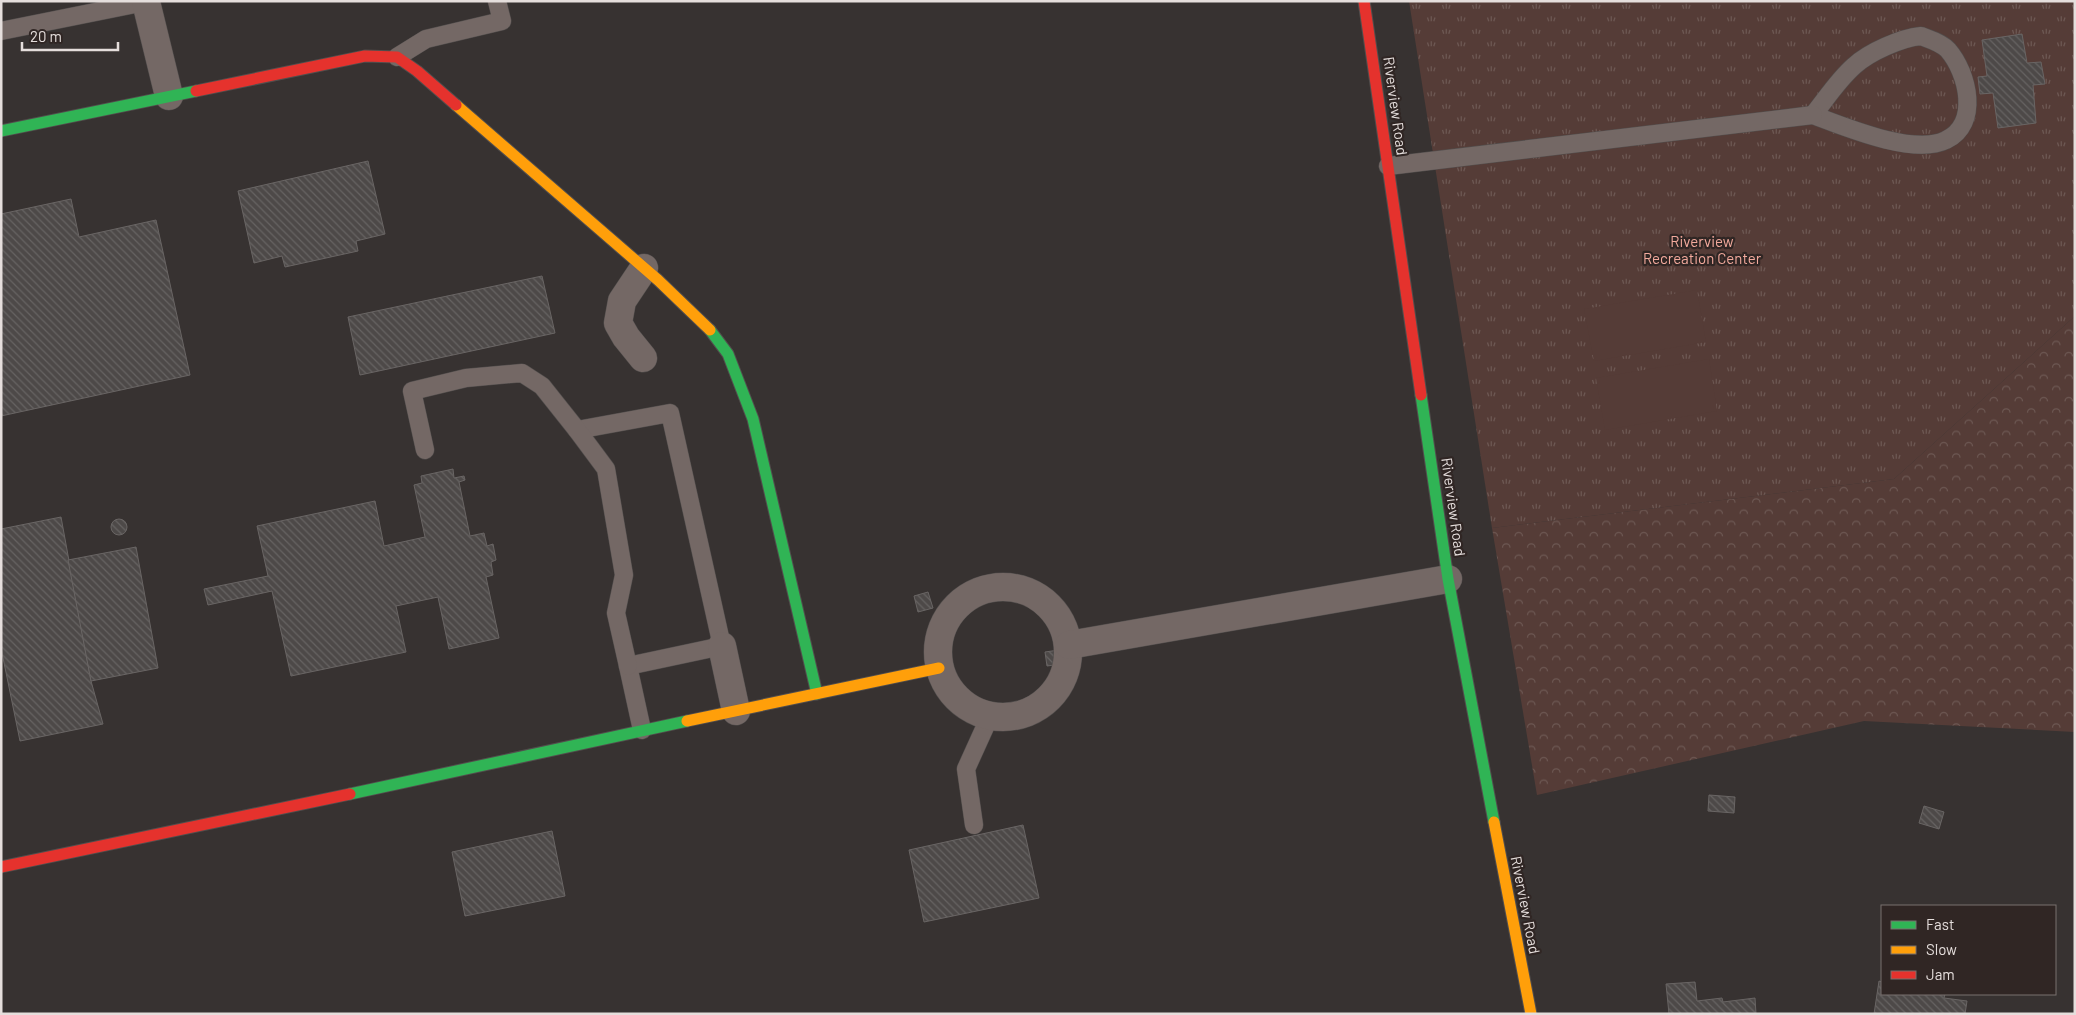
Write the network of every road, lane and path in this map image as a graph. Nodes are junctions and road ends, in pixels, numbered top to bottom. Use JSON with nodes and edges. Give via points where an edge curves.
{"nodes":[{"id":1,"x":497,"y":1,"type":"edge"},
{"id":2,"x":1364,"y":1,"type":"edge"},
{"id":3,"x":148,"y":2,"type":"edge"},
{"id":4,"x":1,"y":31,"type":"edge"},
{"id":5,"x":397,"y":57,"type":"junction"},
{"id":6,"x":169,"y":96,"type":"junction"},
{"id":7,"x":1813,"y":115,"type":"junction"},
{"id":8,"x":1,"y":131,"type":"edge"},
{"id":9,"x":1388,"y":166,"type":"junction"},
{"id":10,"x":644,"y":268,"type":"junction"},
{"id":11,"x":643,"y":358,"type":"dead end"},
{"id":12,"x":577,"y":430,"type":"junction"},
{"id":13,"x":425,"y":450,"type":"dead end"},
{"id":14,"x":1448,"y":578,"type":"junction"},
{"id":15,"x":1069,"y":645,"type":"junction"},
{"id":16,"x":722,"y":646,"type":"junction"},
{"id":17,"x":628,"y":666,"type":"junction"},
{"id":18,"x":939,"y":668,"type":"junction"},
{"id":19,"x":817,"y":694,"type":"junction"},
{"id":20,"x":736,"y":711,"type":"junction"},
{"id":21,"x":990,"y":716,"type":"junction"},
{"id":22,"x":642,"y":730,"type":"junction"},
{"id":23,"x":974,"y":825,"type":"dead end"},
{"id":24,"x":1,"y":867,"type":"edge"},
{"id":25,"x":1531,"y":1014,"type":"edge"}],
"edges":[{"from":1,"to":5,"type":"lane","via":[[502,21],[426,39]]},
{"from":2,"to":9,"type":"street","name":"Riverview Road"},
{"from":3,"to":4,"type":"lane"},
{"from":3,"to":6,"type":"street"},
{"from":5,"to":6,"type":"street","via":[[365,56]]},
{"from":5,"to":10,"type":"street","via":[[495,137]]},
{"from":6,"to":8,"type":"street"},
{"from":7,"to":7,"type":"lane","via":[[1867,136],[1922,144],[1946,140],[1962,129],[1969,105],[1965,82],[1947,48],[1921,36],[1907,37],[1886,46],[1854,66]]},
{"from":7,"to":9,"type":"lane"},
{"from":9,"to":14,"type":"street","name":"Riverview Road"},
{"from":10,"to":11,"type":"street","via":[[622,301],[618,322]]},
{"from":10,"to":19,"type":"street","via":[[707,327],[728,354],[752,419]]},
{"from":12,"to":13,"type":"lane","via":[[542,386],[522,373],[466,378],[412,391]]},
{"from":12,"to":16,"type":"lane","via":[[670,413]]},
{"from":12,"to":17,"type":"lane","via":[[606,470],[624,576],[616,613]]},
{"from":14,"to":15,"type":"street"},
{"from":14,"to":25,"type":"street","name":"Riverview Road"},
{"from":15,"to":18,"type":"street","via":[[1058,616],[1042,598],[1024,589],[1000,586],[980,590],[952,610],[941,630],[937,652]]},
{"from":15,"to":21,"type":"street","via":[[1067,668],[1058,689],[1046,702],[1022,715]]},
{"from":16,"to":17,"type":"lane"},
{"from":16,"to":20,"type":"street"},
{"from":17,"to":22,"type":"lane"},
{"from":18,"to":19,"type":"street"},
{"from":18,"to":21,"type":"street","via":[[955,697],[978,713]]},
{"from":19,"to":20,"type":"street"},
{"from":20,"to":22,"type":"street"},
{"from":21,"to":23,"type":"lane","via":[[966,770]]},
{"from":22,"to":24,"type":"street"}]}
